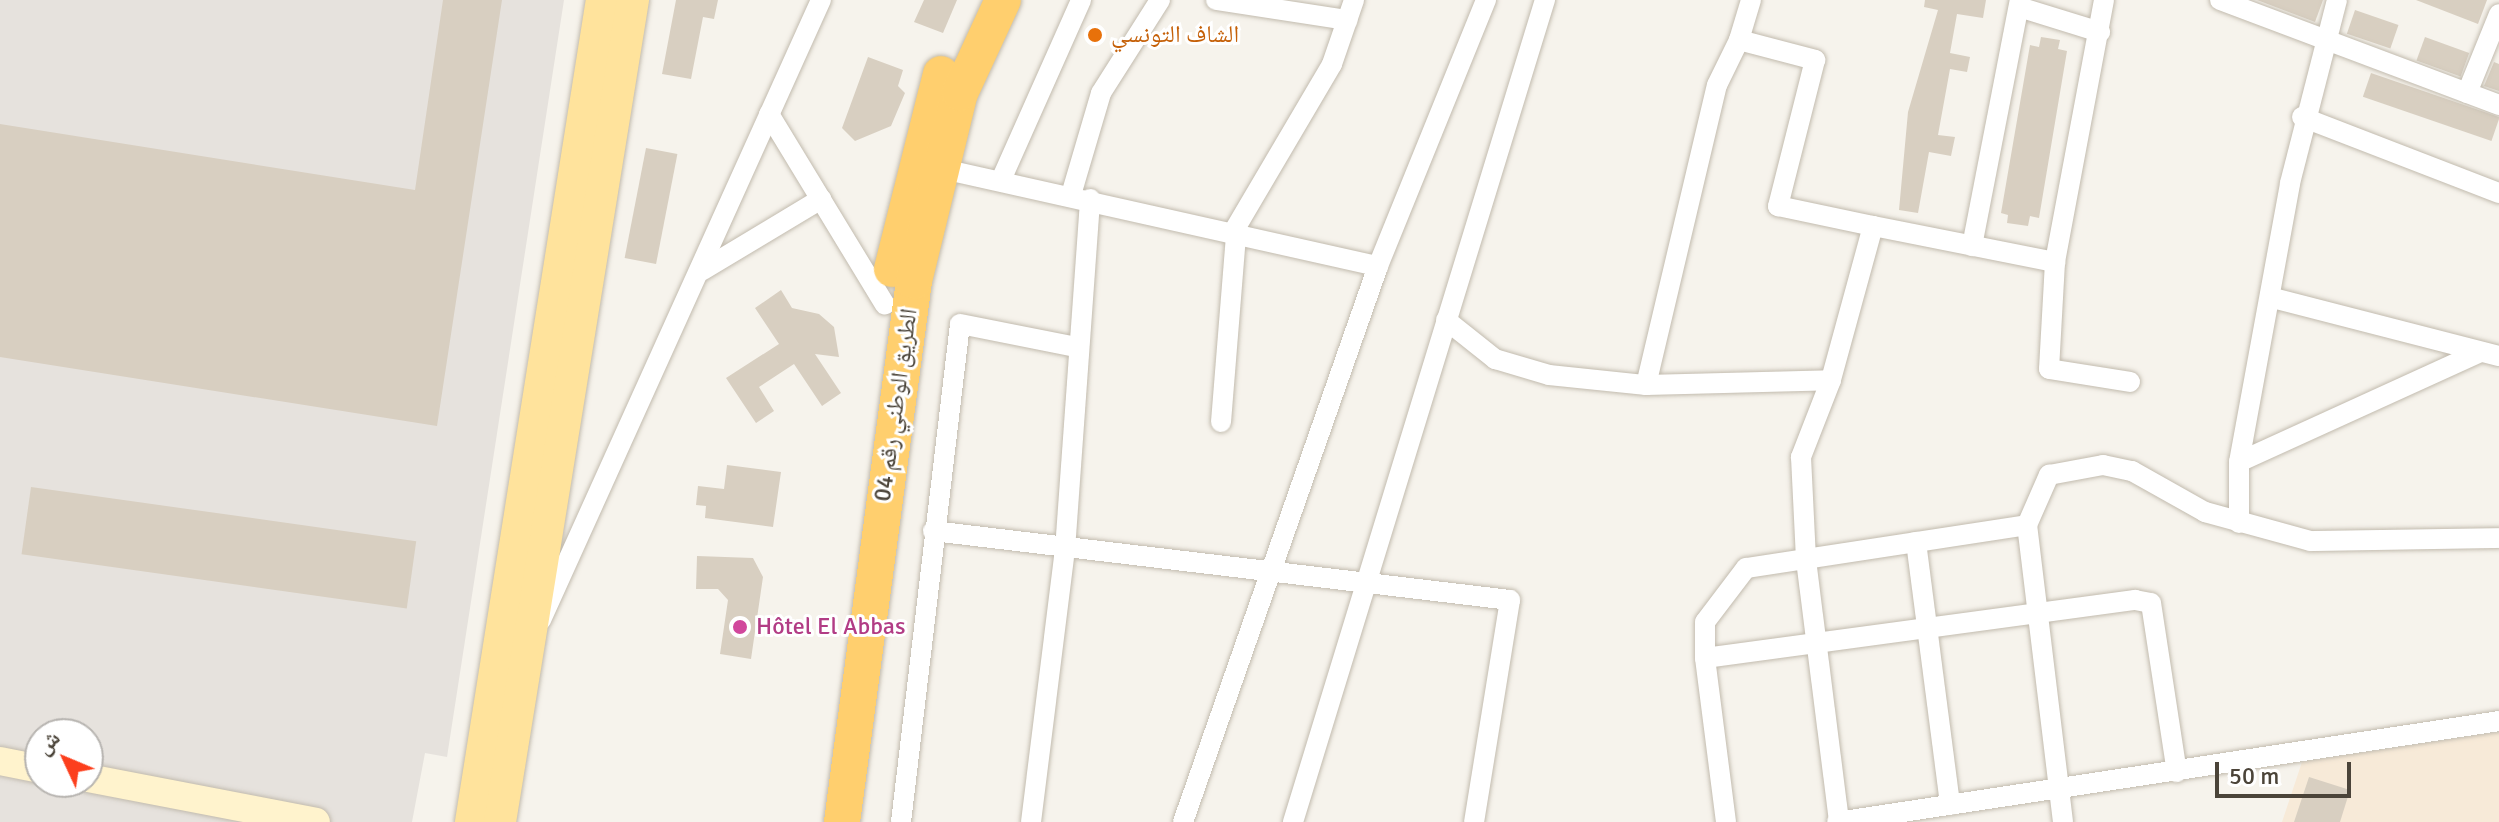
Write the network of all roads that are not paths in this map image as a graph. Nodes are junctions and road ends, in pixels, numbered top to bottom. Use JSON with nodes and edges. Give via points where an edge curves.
{"nodes":[{"id":1,"x":602,"y":0,"type":"edge"},
{"id":2,"x":633,"y":0,"type":"edge"},
{"id":3,"x":821,"y":0,"type":"edge"},
{"id":4,"x":975,"y":0,"type":"edge"},
{"id":5,"x":1003,"y":0,"type":"edge"},
{"id":6,"x":1081,"y":0,"type":"edge"},
{"id":7,"x":1160,"y":0,"type":"edge"},
{"id":8,"x":1216,"y":0,"type":"edge"},
{"id":9,"x":1354,"y":0,"type":"edge"},
{"id":10,"x":1486,"y":0,"type":"edge"},
{"id":11,"x":1545,"y":0,"type":"edge"},
{"id":12,"x":1751,"y":0,"type":"edge"},
{"id":13,"x":2104,"y":0,"type":"edge"},
{"id":14,"x":2220,"y":0,"type":"edge"},
{"id":15,"x":2337,"y":0,"type":"edge"},
{"id":16,"x":2019,"y":4,"type":"edge"},
{"id":17,"x":2245,"y":4,"type":"edge"},
{"id":18,"x":2499,"y":14,"type":"edge"},
{"id":19,"x":1347,"y":20,"type":"junction"},
{"id":20,"x":2100,"y":32,"type":"junction"},
{"id":21,"x":1739,"y":40,"type":"junction"},
{"id":22,"x":2323,"y":40,"type":"junction"},
{"id":23,"x":2467,"y":93,"type":"junction"},
{"id":24,"x":2499,"y":105,"type":"edge"},
{"id":25,"x":769,"y":114,"type":"junction"},
{"id":26,"x":2302,"y":117,"type":"junction"},
{"id":27,"x":938,"y":168,"type":"junction"},
{"id":28,"x":1001,"y":180,"type":"junction"},
{"id":29,"x":2499,"y":193,"type":"edge"},
{"id":30,"x":1080,"y":197,"type":"junction"},
{"id":31,"x":821,"y":199,"type":"junction"},
{"id":32,"x":1873,"y":226,"type":"junction"},
{"id":33,"x":1234,"y":234,"type":"junction"},
{"id":34,"x":1972,"y":246,"type":"junction"},
{"id":35,"x":2055,"y":262,"type":"junction"},
{"id":36,"x":1378,"y":266,"type":"junction"},
{"id":37,"x":703,"y":270,"type":"junction"},
{"id":38,"x":2273,"y":298,"type":"junction"},
{"id":39,"x":885,"y":305,"type":"junction"},
{"id":40,"x":1446,"y":320,"type":"junction"},
{"id":41,"x":1076,"y":347,"type":"junction"},
{"id":42,"x":2490,"y":354,"type":"edge"},
{"id":43,"x":1831,"y":380,"type":"junction"},
{"id":44,"x":2130,"y":382,"type":"dead end"},
{"id":45,"x":1646,"y":385,"type":"junction"},
{"id":46,"x":1221,"y":422,"type":"dead end"},
{"id":47,"x":2239,"y":462,"type":"junction"},
{"id":48,"x":2239,"y":523,"type":"junction"},
{"id":49,"x":2027,"y":525,"type":"junction"},
{"id":50,"x":933,"y":531,"type":"junction"},
{"id":51,"x":2499,"y":538,"type":"edge"},
{"id":52,"x":1916,"y":542,"type":"junction"},
{"id":53,"x":1065,"y":550,"type":"junction"},
{"id":54,"x":1806,"y":560,"type":"junction"},
{"id":55,"x":1266,"y":574,"type":"junction"},
{"id":56,"x":1366,"y":580,"type":"junction"},
{"id":57,"x":2035,"y":614,"type":"junction"},
{"id":58,"x":1925,"y":628,"type":"junction"},
{"id":59,"x":1815,"y":642,"type":"junction"},
{"id":60,"x":528,"y":650,"type":"junction"},
{"id":61,"x":1705,"y":658,"type":"junction"},
{"id":62,"x":2499,"y":721,"type":"edge"},
{"id":63,"x":0,"y":761,"type":"edge"},
{"id":64,"x":24,"y":766,"type":"edge"},
{"id":65,"x":2177,"y":772,"type":"junction"},
{"id":66,"x":104,"y":781,"type":"edge"},
{"id":67,"x":2058,"y":788,"type":"junction"},
{"id":68,"x":1946,"y":811,"type":"edge"},
{"id":69,"x":316,"y":822,"type":"edge"},
{"id":70,"x":471,"y":822,"type":"edge"},
{"id":71,"x":500,"y":822,"type":"edge"},
{"id":72,"x":817,"y":822,"type":"edge"},
{"id":73,"x":842,"y":822,"type":"edge"},
{"id":74,"x":901,"y":822,"type":"edge"},
{"id":75,"x":1031,"y":822,"type":"edge"},
{"id":76,"x":1183,"y":822,"type":"edge"},
{"id":77,"x":1293,"y":822,"type":"edge"},
{"id":78,"x":1474,"y":822,"type":"edge"},
{"id":79,"x":1726,"y":822,"type":"edge"},
{"id":80,"x":1838,"y":822,"type":"edge"},
{"id":81,"x":2063,"y":822,"type":"edge"}],
"edges":[{"from":1,"to":70,"type":"main road"},
{"from":2,"to":60,"type":"main road"},
{"from":3,"to":25,"type":"street"},
{"from":4,"to":39,"type":"highway","name":"الطريق الوطني رقم 04","via":[[923,131]]},
{"from":5,"to":27,"type":"highway","name":"الطريق الوطني رقم 04","via":[[960,93]]},
{"from":6,"to":28,"type":"street"},
{"from":7,"to":30,"type":"street","via":[[1101,93]]},
{"from":8,"to":19,"type":"street"},
{"from":9,"to":19,"type":"street"},
{"from":10,"to":36,"type":"street"},
{"from":11,"to":40,"type":"street"},
{"from":12,"to":21,"type":"street"},
{"from":13,"to":20,"type":"street"},
{"from":14,"to":17,"type":"street"},
{"from":15,"to":22,"type":"street"},
{"from":16,"to":20,"type":"street"},
{"from":16,"to":34,"type":"street"},
{"from":17,"to":22,"type":"street"},
{"from":18,"to":23,"type":"street"},
{"from":19,"to":33,"type":"street","via":[[1332,64]]},
{"from":20,"to":35,"type":"street","via":[[2082,92]]},
{"from":21,"to":32,"type":"street","via":[[1815,60],[1778,206]]},
{"from":21,"to":45,"type":"street","via":[[1717,85]]},
{"from":22,"to":23,"type":"street"},
{"from":22,"to":26,"type":"street"},
{"from":23,"to":24,"type":"street"},
{"from":25,"to":31,"type":"street"},
{"from":25,"to":37,"type":"street"},
{"from":26,"to":29,"type":"street"},
{"from":26,"to":38,"type":"street"},
{"from":27,"to":28,"type":"street"},
{"from":27,"to":73,"type":"highway","name":"الطريق الوطني رقم 04","via":[[914,281]]},
{"from":28,"to":30,"type":"street"},
{"from":30,"to":33,"type":"street"},
{"from":30,"to":41,"type":"street"},
{"from":31,"to":37,"type":"street"},
{"from":31,"to":39,"type":"street"},
{"from":32,"to":34,"type":"street"},
{"from":32,"to":43,"type":"street"},
{"from":33,"to":36,"type":"street"},
{"from":33,"to":46,"type":"street"},
{"from":34,"to":35,"type":"street"},
{"from":35,"to":44,"type":"street","via":[[2049,369]]},
{"from":36,"to":55,"type":"street"},
{"from":37,"to":60,"type":"street"},
{"from":38,"to":42,"type":"street"},
{"from":38,"to":47,"type":"street"},
{"from":39,"to":72,"type":"highway","name":"الطريق الوطني رقم 04"},
{"from":40,"to":45,"type":"street","via":[[1495,359],[1549,375]]},
{"from":40,"to":56,"type":"street"},
{"from":41,"to":50,"type":"street","via":[[960,324]]},
{"from":41,"to":53,"type":"street"},
{"from":42,"to":47,"type":"street"},
{"from":43,"to":45,"type":"street"},
{"from":43,"to":54,"type":"street","via":[[1801,457]]},
{"from":47,"to":48,"type":"street"},
{"from":48,"to":49,"type":"street","via":[[2132,471],[2103,465],[2049,475]]},
{"from":48,"to":51,"type":"street","via":[[2310,541]]},
{"from":49,"to":52,"type":"street"},
{"from":49,"to":57,"type":"street"},
{"from":50,"to":53,"type":"street"},
{"from":50,"to":74,"type":"street"},
{"from":52,"to":54,"type":"street"},
{"from":52,"to":58,"type":"street"},
{"from":53,"to":55,"type":"street"},
{"from":53,"to":75,"type":"street"},
{"from":54,"to":59,"type":"street"},
{"from":54,"to":61,"type":"street","via":[[1746,568],[1732,581],[1705,622]]},
{"from":55,"to":56,"type":"street"},
{"from":55,"to":76,"type":"street"},
{"from":56,"to":77,"type":"street"},
{"from":56,"to":78,"type":"street","via":[[1510,600]]},
{"from":57,"to":58,"type":"street"},
{"from":57,"to":65,"type":"street","via":[[2151,603]]},
{"from":57,"to":67,"type":"street"},
{"from":58,"to":59,"type":"street"},
{"from":58,"to":68,"type":"street"},
{"from":59,"to":61,"type":"street"},
{"from":59,"to":80,"type":"street"},
{"from":60,"to":71,"type":"main road"},
{"from":61,"to":79,"type":"street"},
{"from":62,"to":65,"type":"street"},
{"from":63,"to":64,"type":"street"},
{"from":65,"to":67,"type":"street"},
{"from":66,"to":69,"type":"street"},
{"from":67,"to":68,"type":"street"},
{"from":67,"to":81,"type":"street"},
{"from":68,"to":80,"type":"street"}]}
